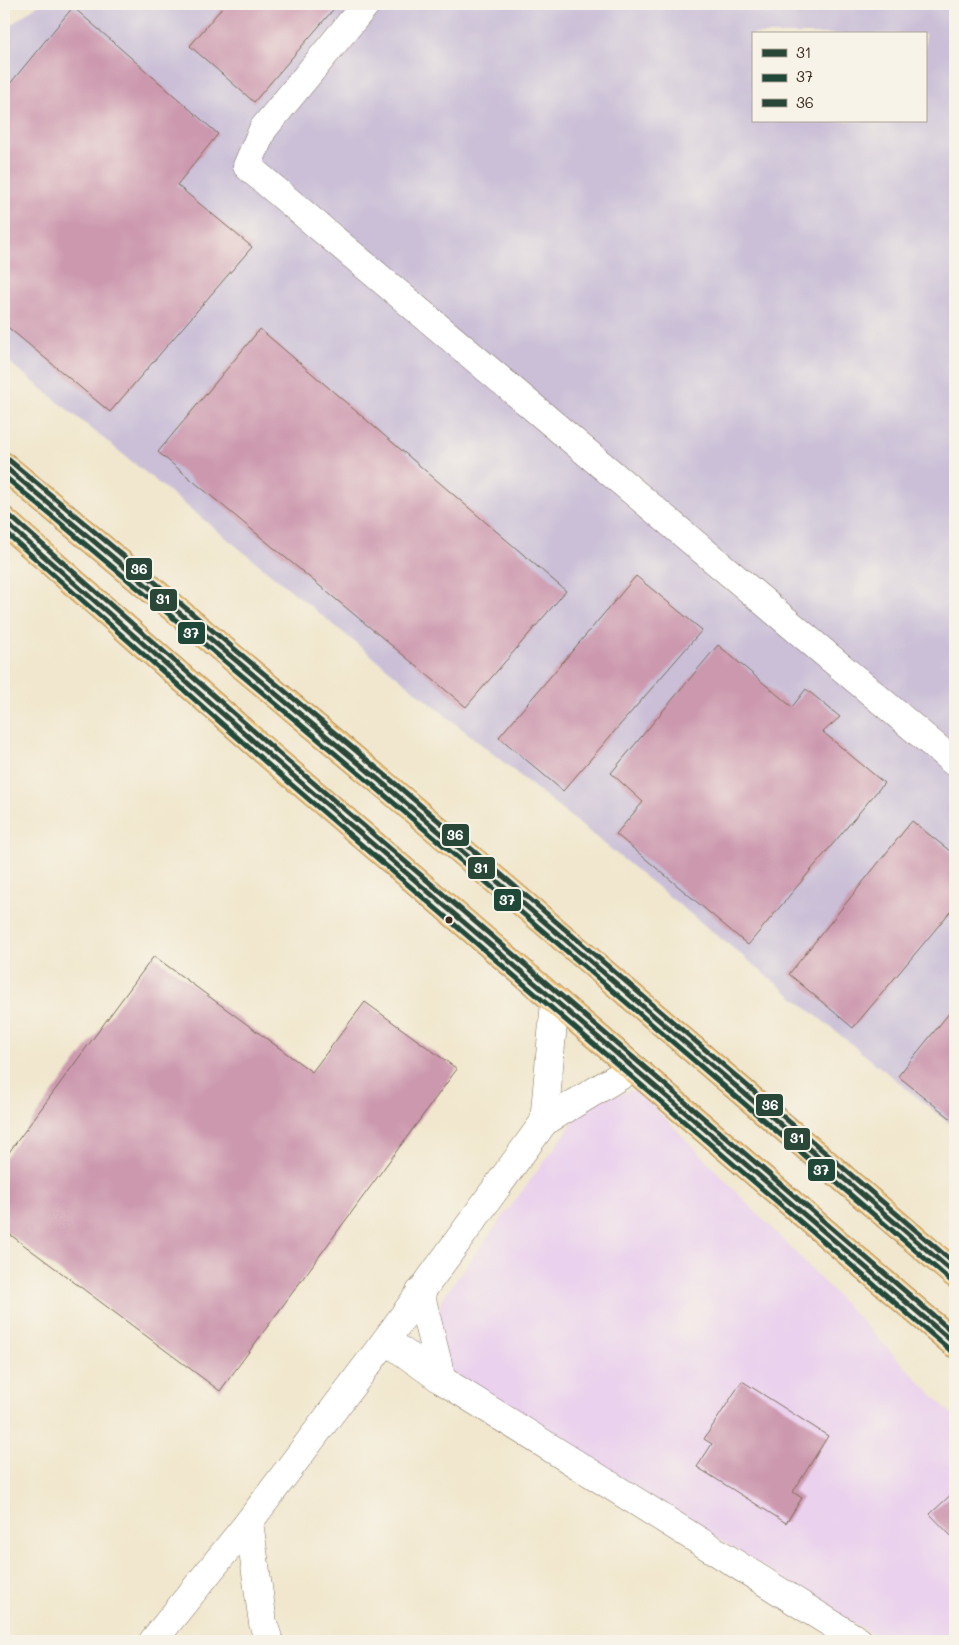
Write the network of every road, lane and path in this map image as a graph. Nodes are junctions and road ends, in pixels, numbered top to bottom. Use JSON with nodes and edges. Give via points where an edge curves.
{"nodes":[{"id":1,"x":366,"y":4,"type":"edge"},
{"id":2,"x":4,"y":466,"type":"edge"},
{"id":3,"x":4,"y":521,"type":"edge"},
{"id":4,"x":955,"y":763,"type":"edge"},
{"id":5,"x":555,"y":1001,"type":"junction"},
{"id":6,"x":633,"y":1068,"type":"junction"},
{"id":7,"x":544,"y":1122,"type":"junction"},
{"id":8,"x":955,"y":1274,"type":"edge"},
{"id":9,"x":420,"y":1292,"type":"junction"},
{"id":10,"x":386,"y":1340,"type":"junction"},
{"id":11,"x":955,"y":1344,"type":"edge"},
{"id":12,"x":442,"y":1380,"type":"junction"},
{"id":13,"x":249,"y":1522,"type":"junction"},
{"id":14,"x":153,"y":1641,"type":"edge"},
{"id":15,"x":269,"y":1641,"type":"edge"},
{"id":16,"x":860,"y":1641,"type":"edge"}],
"edges":[{"from":1,"to":4,"type":"street","via":[[263,129],[247,166]]},
{"from":2,"to":8,"type":"main road","via":[[386,786]]},
{"from":3,"to":5,"type":"main road"},
{"from":5,"to":6,"type":"main road"},
{"from":5,"to":7,"type":"street"},
{"from":6,"to":7,"type":"street"},
{"from":6,"to":11,"type":"main road"},
{"from":7,"to":9,"type":"street"},
{"from":9,"to":10,"type":"street"},
{"from":9,"to":12,"type":"street"},
{"from":10,"to":12,"type":"street"},
{"from":10,"to":13,"type":"street"},
{"from":12,"to":16,"type":"street"},
{"from":13,"to":14,"type":"street"},
{"from":13,"to":15,"type":"street"}]}
